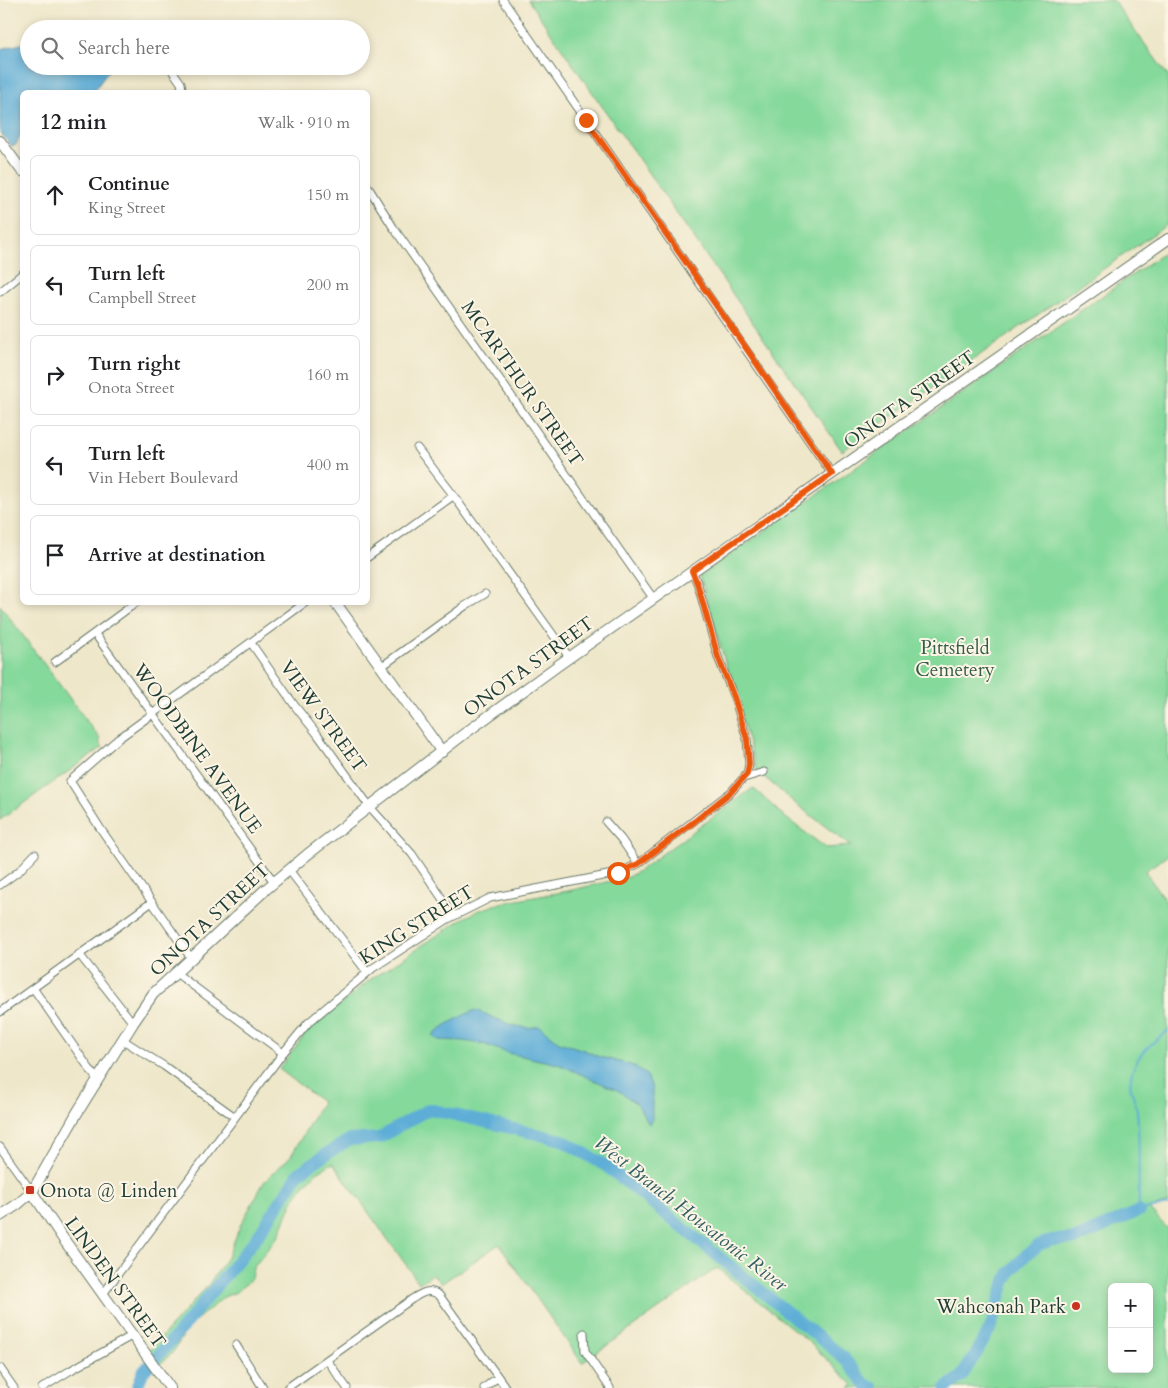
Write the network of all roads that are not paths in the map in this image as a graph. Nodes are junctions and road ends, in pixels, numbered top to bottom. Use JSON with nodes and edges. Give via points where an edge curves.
{"nodes":[{"id":1,"x":503,"y":0,"type":"edge"},
{"id":2,"x":175,"y":75,"type":"edge"},
{"id":3,"x":180,"y":90,"type":"edge"},
{"id":4,"x":0,"y":141,"type":"edge"},
{"id":5,"x":20,"y":168,"type":"edge"},
{"id":6,"x":370,"y":190,"type":"edge"},
{"id":7,"x":1168,"y":239,"type":"edge"},
{"id":8,"x":20,"y":276,"type":"edge"},
{"id":9,"x":0,"y":292,"type":"edge"},
{"id":10,"x":417,"y":448,"type":"dead end"},
{"id":11,"x":832,"y":474,"type":"junction"},
{"id":12,"x":453,"y":496,"type":"junction"},
{"id":13,"x":370,"y":556,"type":"edge"},
{"id":14,"x":692,"y":571,"type":"junction"},
{"id":15,"x":485,"y":594,"type":"dead end"},
{"id":16,"x":652,"y":598,"type":"junction"},
{"id":17,"x":133,"y":605,"type":"edge"},
{"id":18,"x":302,"y":605,"type":"edge"},
{"id":19,"x":337,"y":605,"type":"edge"},
{"id":20,"x":95,"y":634,"type":"junction"},
{"id":21,"x":251,"y":643,"type":"junction"},
{"id":22,"x":570,"y":657,"type":"junction"},
{"id":23,"x":55,"y":662,"type":"dead end"},
{"id":24,"x":381,"y":667,"type":"junction"},
{"id":25,"x":153,"y":714,"type":"junction"},
{"id":26,"x":442,"y":752,"type":"junction"},
{"id":27,"x":764,"y":772,"type":"dead end"},
{"id":28,"x":743,"y":778,"type":"junction"},
{"id":29,"x":370,"y":807,"type":"junction"},
{"id":30,"x":606,"y":822,"type":"dead end"},
{"id":31,"x":35,"y":854,"type":"dead end"},
{"id":32,"x":638,"y":864,"type":"junction"},
{"id":33,"x":289,"y":870,"type":"junction"},
{"id":34,"x":274,"y":882,"type":"junction"},
{"id":35,"x":0,"y":885,"type":"edge"},
{"id":36,"x":152,"y":902,"type":"junction"},
{"id":37,"x":454,"y":916,"type":"junction"},
{"id":38,"x":79,"y":954,"type":"junction"},
{"id":39,"x":191,"y":958,"type":"junction"},
{"id":40,"x":367,"y":972,"type":"junction"},
{"id":41,"x":176,"y":973,"type":"junction"},
{"id":42,"x":33,"y":988,"type":"junction"},
{"id":43,"x":0,"y":1012,"type":"edge"},
{"id":44,"x":133,"y":1023,"type":"junction"},
{"id":45,"x":123,"y":1040,"type":"junction"},
{"id":46,"x":282,"y":1053,"type":"junction"},
{"id":47,"x":98,"y":1081,"type":"junction"},
{"id":48,"x":235,"y":1117,"type":"junction"},
{"id":49,"x":0,"y":1147,"type":"edge"},
{"id":50,"x":32,"y":1192,"type":"junction"},
{"id":51,"x":0,"y":1216,"type":"edge"},
{"id":52,"x":103,"y":1294,"type":"junction"},
{"id":53,"x":584,"y":1333,"type":"dead end"},
{"id":54,"x":133,"y":1335,"type":"junction"},
{"id":55,"x":236,"y":1345,"type":"dead end"},
{"id":56,"x":327,"y":1360,"type":"junction"},
{"id":57,"x":0,"y":1368,"type":"edge"},
{"id":58,"x":498,"y":1377,"type":"junction"},
{"id":59,"x":14,"y":1388,"type":"edge"},
{"id":60,"x":42,"y":1388,"type":"edge"},
{"id":61,"x":170,"y":1388,"type":"edge"},
{"id":62,"x":263,"y":1388,"type":"edge"},
{"id":63,"x":288,"y":1388,"type":"edge"},
{"id":64,"x":347,"y":1388,"type":"edge"},
{"id":65,"x":484,"y":1388,"type":"edge"},
{"id":66,"x":506,"y":1388,"type":"edge"},
{"id":67,"x":610,"y":1388,"type":"edge"}],
"edges":[{"from":1,"to":11,"type":"street"},
{"from":2,"to":3,"type":"street","via":[[181,83]]},
{"from":4,"to":5,"type":"street"},
{"from":6,"to":16,"type":"street","name":"MCARTHUR STREET"},
{"from":7,"to":11,"type":"street","name":"ONOTA STREET"},
{"from":8,"to":9,"type":"street"},
{"from":10,"to":12,"type":"street"},
{"from":11,"to":14,"type":"street","name":"ONOTA STREET"},
{"from":12,"to":13,"type":"street"},
{"from":12,"to":22,"type":"street"},
{"from":14,"to":16,"type":"street","name":"ONOTA STREET"},
{"from":14,"to":28,"type":"street","via":[[747,739],[749,764]]},
{"from":15,"to":24,"type":"street"},
{"from":16,"to":22,"type":"street","name":"ONOTA STREET"},
{"from":17,"to":20,"type":"street"},
{"from":18,"to":21,"type":"street"},
{"from":19,"to":24,"type":"street"},
{"from":20,"to":23,"type":"street"},
{"from":20,"to":25,"type":"street","name":"WOODBINE AVENUE"},
{"from":21,"to":25,"type":"street"},
{"from":21,"to":29,"type":"street","name":"VIEW STREET"},
{"from":22,"to":26,"type":"street","name":"ONOTA STREET"},
{"from":24,"to":26,"type":"street"},
{"from":25,"to":34,"type":"street","name":"WOODBINE AVENUE"},
{"from":25,"to":36,"type":"street","via":[[70,781]]},
{"from":26,"to":29,"type":"street","name":"ONOTA STREET"},
{"from":27,"to":28,"type":"street"},
{"from":28,"to":32,"type":"street","name":"KING STREET","via":[[731,792]]},
{"from":29,"to":33,"type":"street","name":"ONOTA STREET"},
{"from":29,"to":37,"type":"street","name":"VIEW STREET","via":[[412,854]]},
{"from":30,"to":32,"type":"street"},
{"from":31,"to":35,"type":"street"},
{"from":32,"to":37,"type":"street","name":"KING STREET","via":[[618,873],[490,898]]},
{"from":33,"to":34,"type":"street","name":"ONOTA STREET"},
{"from":33,"to":40,"type":"street"},
{"from":34,"to":39,"type":"street","name":"ONOTA STREET"},
{"from":36,"to":38,"type":"street"},
{"from":36,"to":39,"type":"street"},
{"from":37,"to":40,"type":"street","name":"KING STREET"},
{"from":38,"to":42,"type":"street"},
{"from":38,"to":44,"type":"street"},
{"from":39,"to":41,"type":"street","name":"ONOTA STREET"},
{"from":40,"to":46,"type":"street","name":"KING STREET","via":[[308,1023]]},
{"from":41,"to":44,"type":"street","name":"ONOTA STREET","via":[[153,994]]},
{"from":41,"to":46,"type":"street"},
{"from":42,"to":43,"type":"street"},
{"from":42,"to":47,"type":"street"},
{"from":44,"to":45,"type":"street","name":"ONOTA STREET"},
{"from":45,"to":47,"type":"street","name":"ONOTA STREET"},
{"from":45,"to":48,"type":"street"},
{"from":46,"to":48,"type":"street","name":"KING STREET"},
{"from":47,"to":50,"type":"street","name":"ONOTA STREET"},
{"from":48,"to":52,"type":"street","name":"KING STREET"},
{"from":49,"to":50,"type":"street","name":"LINDEN STREET"},
{"from":50,"to":51,"type":"street","name":"ONOTA STREET"},
{"from":50,"to":52,"type":"street","name":"LINDEN STREET"},
{"from":52,"to":54,"type":"street","name":"LINDEN STREET"},
{"from":53,"to":67,"type":"street","via":[[585,1352]]},
{"from":54,"to":60,"type":"street"},
{"from":54,"to":61,"type":"street","name":"LINDEN STREET"},
{"from":55,"to":62,"type":"street"},
{"from":56,"to":58,"type":"street","via":[[412,1299],[433,1291]]},
{"from":56,"to":63,"type":"street"},
{"from":56,"to":64,"type":"street"},
{"from":57,"to":59,"type":"street"},
{"from":58,"to":65,"type":"street"},
{"from":58,"to":66,"type":"street"}]}
